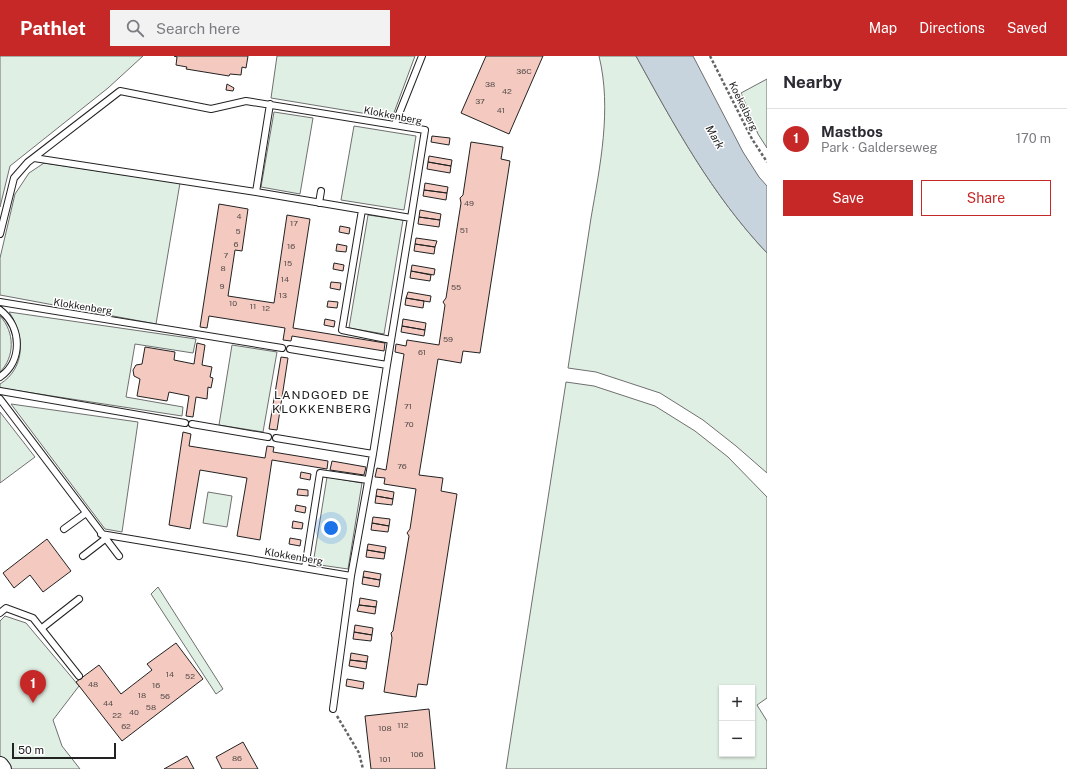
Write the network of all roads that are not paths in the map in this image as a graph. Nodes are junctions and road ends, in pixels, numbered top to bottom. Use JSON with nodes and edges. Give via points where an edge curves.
{"nodes":[{"id":1,"x":422,"y":56,"type":"edge"},
{"id":2,"x":270,"y":104,"type":"junction"},
{"id":3,"x":394,"y":124,"type":"junction"},
{"id":4,"x":34,"y":158,"type":"junction"},
{"id":5,"x":321,"y":191,"type":"dead end"},
{"id":6,"x":256,"y":192,"type":"junction"},
{"id":7,"x":319,"y":203,"type":"junction"},
{"id":8,"x":362,"y":210,"type":"junction"},
{"id":9,"x":411,"y":218,"type":"junction"},
{"id":10,"x":0,"y":234,"type":"edge"},
{"id":11,"x":0,"y":302,"type":"edge"},
{"id":12,"x":0,"y":310,"type":"edge"},
{"id":13,"x":391,"y":340,"type":"junction"},
{"id":14,"x":282,"y":348,"type":"dead end"},
{"id":15,"x":290,"y":350,"type":"dead end"},
{"id":16,"x":387,"y":365,"type":"junction"},
{"id":17,"x":0,"y":378,"type":"edge"},
{"id":18,"x":0,"y":391,"type":"edge"},
{"id":19,"x":0,"y":399,"type":"edge"},
{"id":20,"x":185,"y":423,"type":"dead end"},
{"id":21,"x":192,"y":424,"type":"dead end"},
{"id":22,"x":268,"y":437,"type":"dead end"},
{"id":23,"x":276,"y":438,"type":"dead end"},
{"id":24,"x":373,"y":454,"type":"junction"},
{"id":25,"x":368,"y":480,"type":"junction"},
{"id":26,"x":86,"y":513,"type":"junction"},
{"id":27,"x":64,"y":529,"type":"dead end"},
{"id":28,"x":103,"y":536,"type":"junction"},
{"id":29,"x":84,"y":556,"type":"dead end"},
{"id":30,"x":119,"y":556,"type":"dead end"},
{"id":31,"x":305,"y":568,"type":"junction"},
{"id":32,"x":351,"y":576,"type":"junction"},
{"id":33,"x":79,"y":599,"type":"dead end"},
{"id":34,"x":0,"y":612,"type":"edge"},
{"id":35,"x":42,"y":628,"type":"junction"},
{"id":36,"x":79,"y":676,"type":"dead end"},
{"id":37,"x":333,"y":709,"type":"road end"},
{"id":38,"x":0,"y":765,"type":"edge"},
{"id":39,"x":3,"y":769,"type":"edge"}],
"edges":[{"from":1,"to":3,"type":"lane"},
{"from":2,"to":3,"type":"lane","name":"Klokkenberg"},
{"from":2,"to":4,"type":"lane","name":"Klokkenberg","via":[[246,101],[211,109],[120,91]]},
{"from":2,"to":6,"type":"lane"},
{"from":3,"to":9,"type":"lane","name":"Klokkenberg","via":[[424,130]]},
{"from":4,"to":6,"type":"lane"},
{"from":4,"to":10,"type":"lane","name":"Klokkenberg","via":[[14,178]]},
{"from":5,"to":7,"type":"lane"},
{"from":6,"to":7,"type":"lane"},
{"from":7,"to":8,"type":"lane"},
{"from":8,"to":9,"type":"lane"},
{"from":8,"to":13,"type":"lane","via":[[342,330]]},
{"from":9,"to":13,"type":"lane","name":"Klokkenberg"},
{"from":11,"to":14,"type":"lane","name":"Klokkenberg"},
{"from":12,"to":17,"type":"lane","via":[[15,328],[16,347],[16,358]]},
{"from":13,"to":16,"type":"lane","name":"Klokkenberg"},
{"from":15,"to":16,"type":"lane"},
{"from":16,"to":24,"type":"lane","name":"Klokkenberg"},
{"from":18,"to":20,"type":"lane"},
{"from":19,"to":26,"type":"lane"},
{"from":21,"to":22,"type":"lane"},
{"from":23,"to":24,"type":"lane"},
{"from":24,"to":25,"type":"lane","name":"Klokkenberg"},
{"from":25,"to":31,"type":"lane","via":[[320,472]]},
{"from":25,"to":32,"type":"lane","name":"Klokkenberg"},
{"from":26,"to":27,"type":"lane"},
{"from":26,"to":28,"type":"lane"},
{"from":28,"to":29,"type":"lane"},
{"from":28,"to":30,"type":"lane"},
{"from":28,"to":31,"type":"lane","name":"Klokkenberg"},
{"from":31,"to":32,"type":"lane","name":"Klokkenberg"},
{"from":32,"to":37,"type":"lane"},
{"from":33,"to":35,"type":"lane"},
{"from":34,"to":35,"type":"lane","via":[[6,608],[33,618]]},
{"from":35,"to":36,"type":"lane"},
{"from":38,"to":39,"type":"street"}]}
